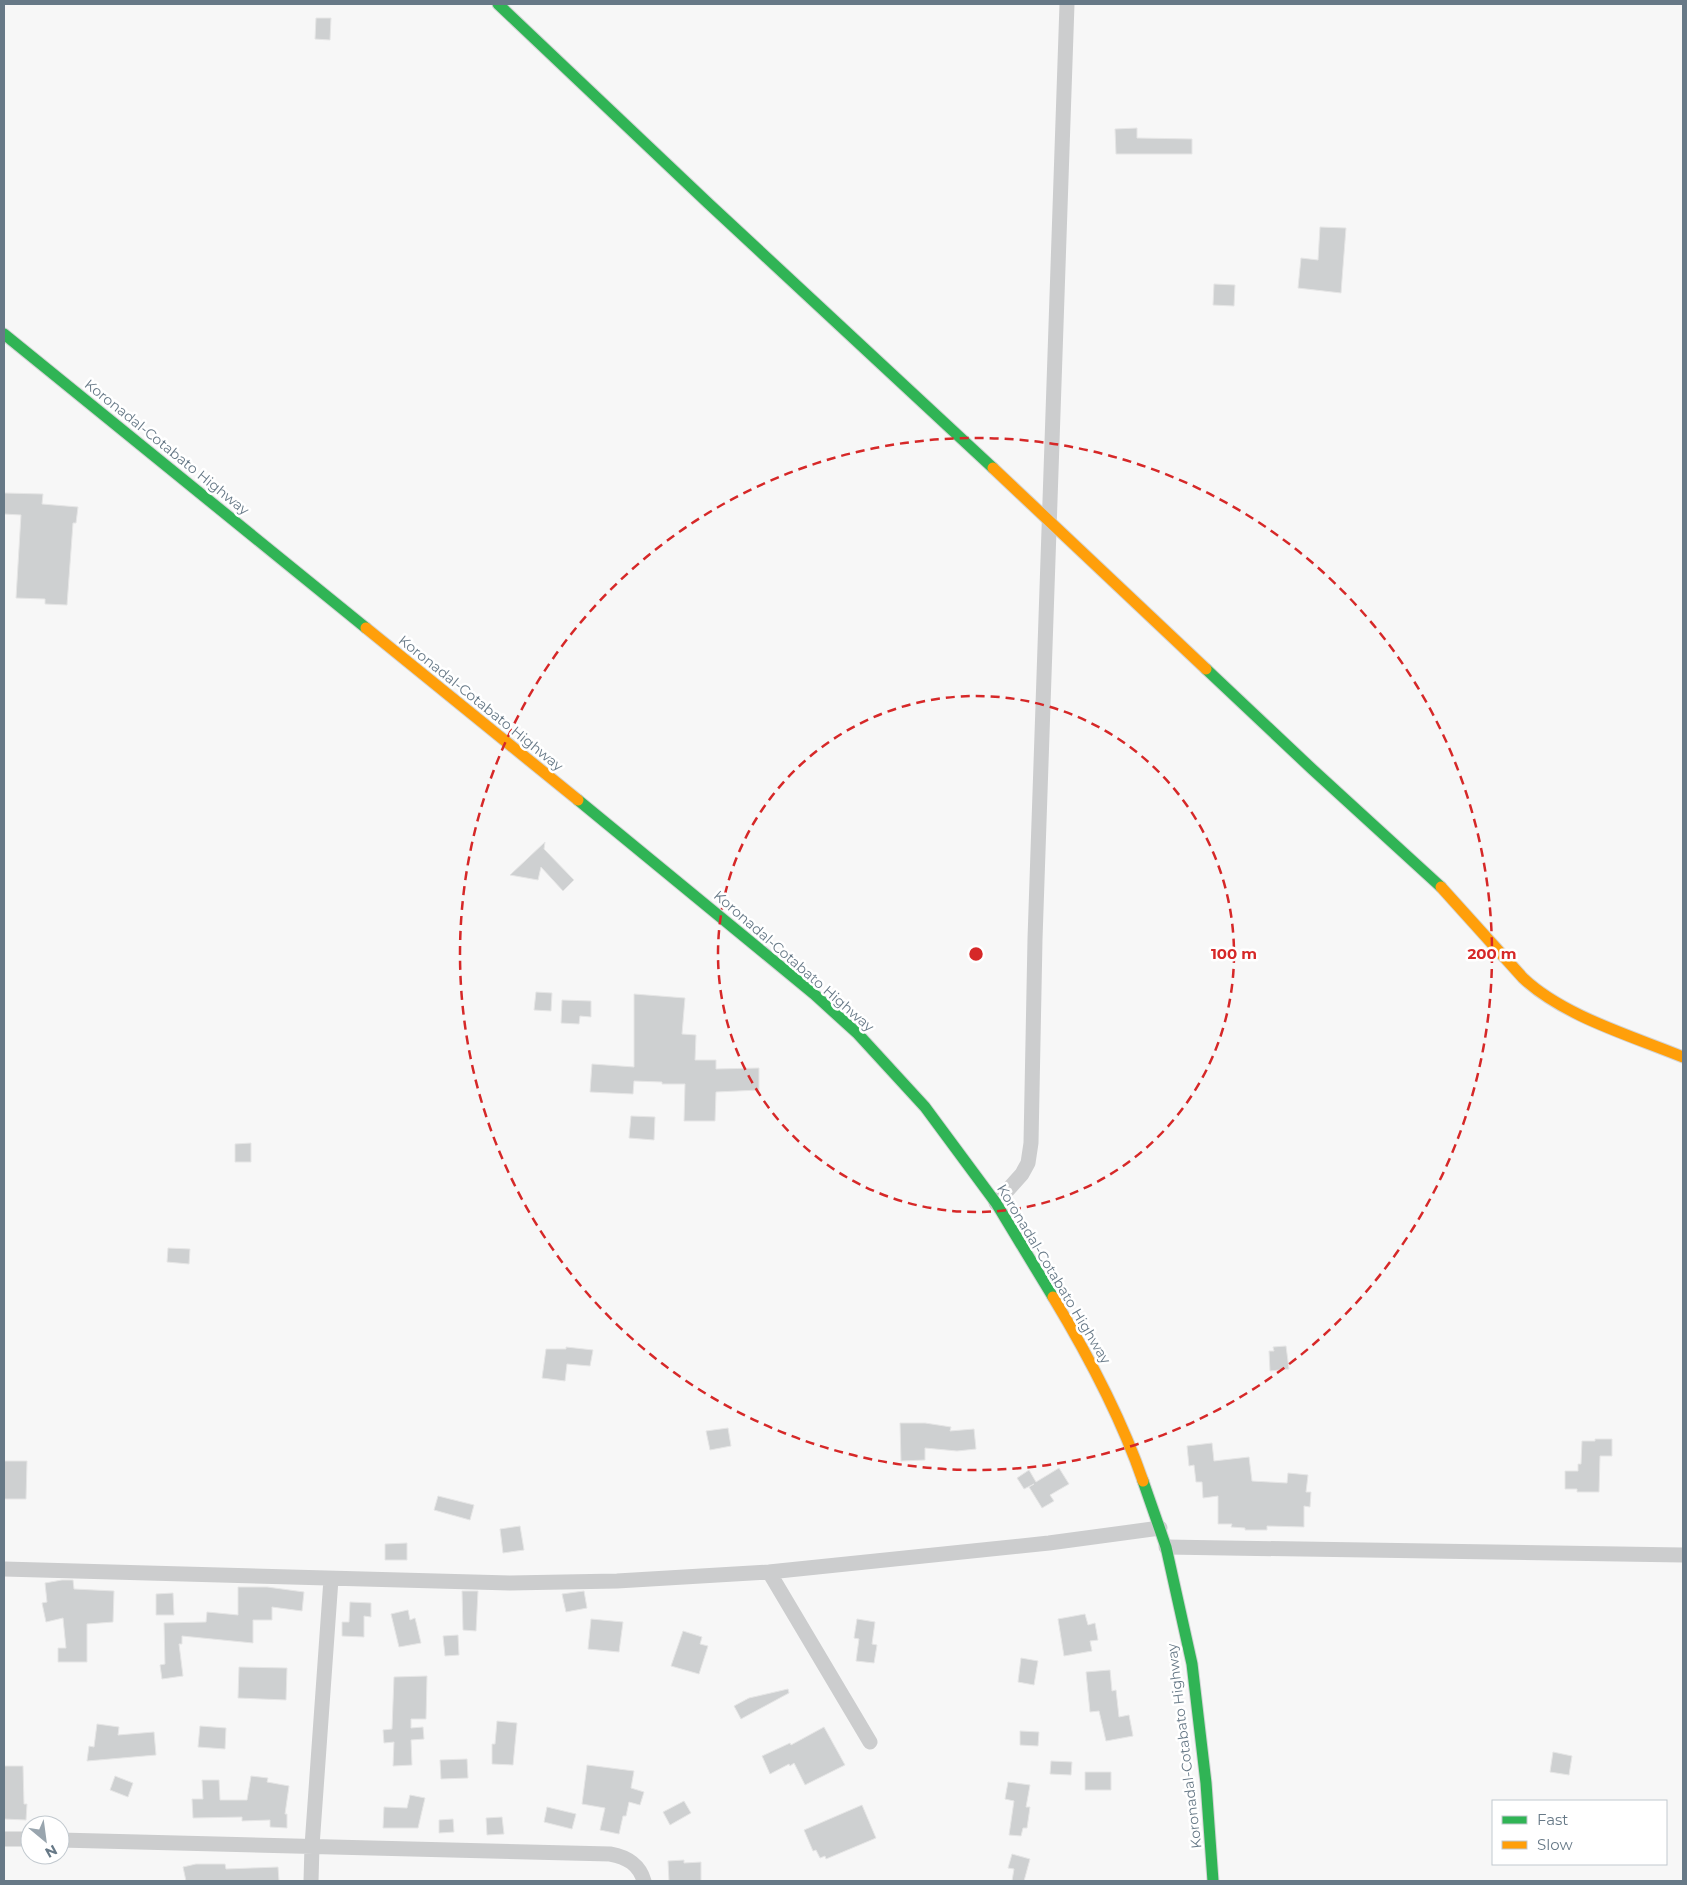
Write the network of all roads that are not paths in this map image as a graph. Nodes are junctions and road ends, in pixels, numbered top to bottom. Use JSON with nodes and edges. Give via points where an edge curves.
{"nodes":[{"id":1,"x":498,"y":4,"type":"edge"},
{"id":2,"x":1067,"y":4,"type":"edge"},
{"id":3,"x":4,"y":334,"type":"edge"},
{"id":4,"x":1050,"y":521,"type":"junction"},
{"id":5,"x":1683,"y":1057,"type":"edge"},
{"id":6,"x":996,"y":1203,"type":"junction"},
{"id":7,"x":1160,"y":1528,"type":"junction"},
{"id":8,"x":1166,"y":1547,"type":"junction"},
{"id":9,"x":1683,"y":1555,"type":"edge"},
{"id":10,"x":4,"y":1569,"type":"edge"},
{"id":11,"x":769,"y":1572,"type":"junction"},
{"id":12,"x":331,"y":1579,"type":"junction"},
{"id":13,"x":870,"y":1742,"type":"dead end"},
{"id":14,"x":4,"y":1839,"type":"edge"},
{"id":15,"x":20,"y":1839,"type":"edge"},
{"id":16,"x":70,"y":1840,"type":"edge"},
{"id":17,"x":312,"y":1846,"type":"junction"},
{"id":18,"x":311,"y":1881,"type":"edge"},
{"id":19,"x":644,"y":1881,"type":"edge"},
{"id":20,"x":1213,"y":1881,"type":"edge"}],
"edges":[{"from":1,"to":4,"type":"main road"},
{"from":2,"to":4,"type":"street"},
{"from":3,"to":6,"type":"main road","name":"Koronadal-Cotabato Highway","via":[[814,994],[858,1034],[925,1107]]},
{"from":4,"to":5,"type":"main road","via":[[1312,769],[1435,880],[1537,991],[1571,1011]]},
{"from":4,"to":6,"type":"street","via":[[1035,929],[1031,1143],[1028,1163],[1022,1174]]},
{"from":6,"to":7,"type":"main road","name":"Koronadal-Cotabato Highway","via":[[1103,1387],[1136,1460]]},
{"from":7,"to":8,"type":"main road","name":"Koronadal-Cotabato Highway"},
{"from":7,"to":11,"type":"street"},
{"from":8,"to":9,"type":"street"},
{"from":8,"to":20,"type":"main road","name":"Koronadal-Cotabato Highway","via":[[1192,1664]]},
{"from":10,"to":12,"type":"street"},
{"from":11,"to":12,"type":"street","via":[[617,1581]]},
{"from":11,"to":13,"type":"street"},
{"from":12,"to":17,"type":"street"},
{"from":14,"to":15,"type":"street"},
{"from":16,"to":17,"type":"street"},
{"from":17,"to":18,"type":"street"},
{"from":17,"to":19,"type":"street","via":[[610,1854],[631,1861]]}]}
